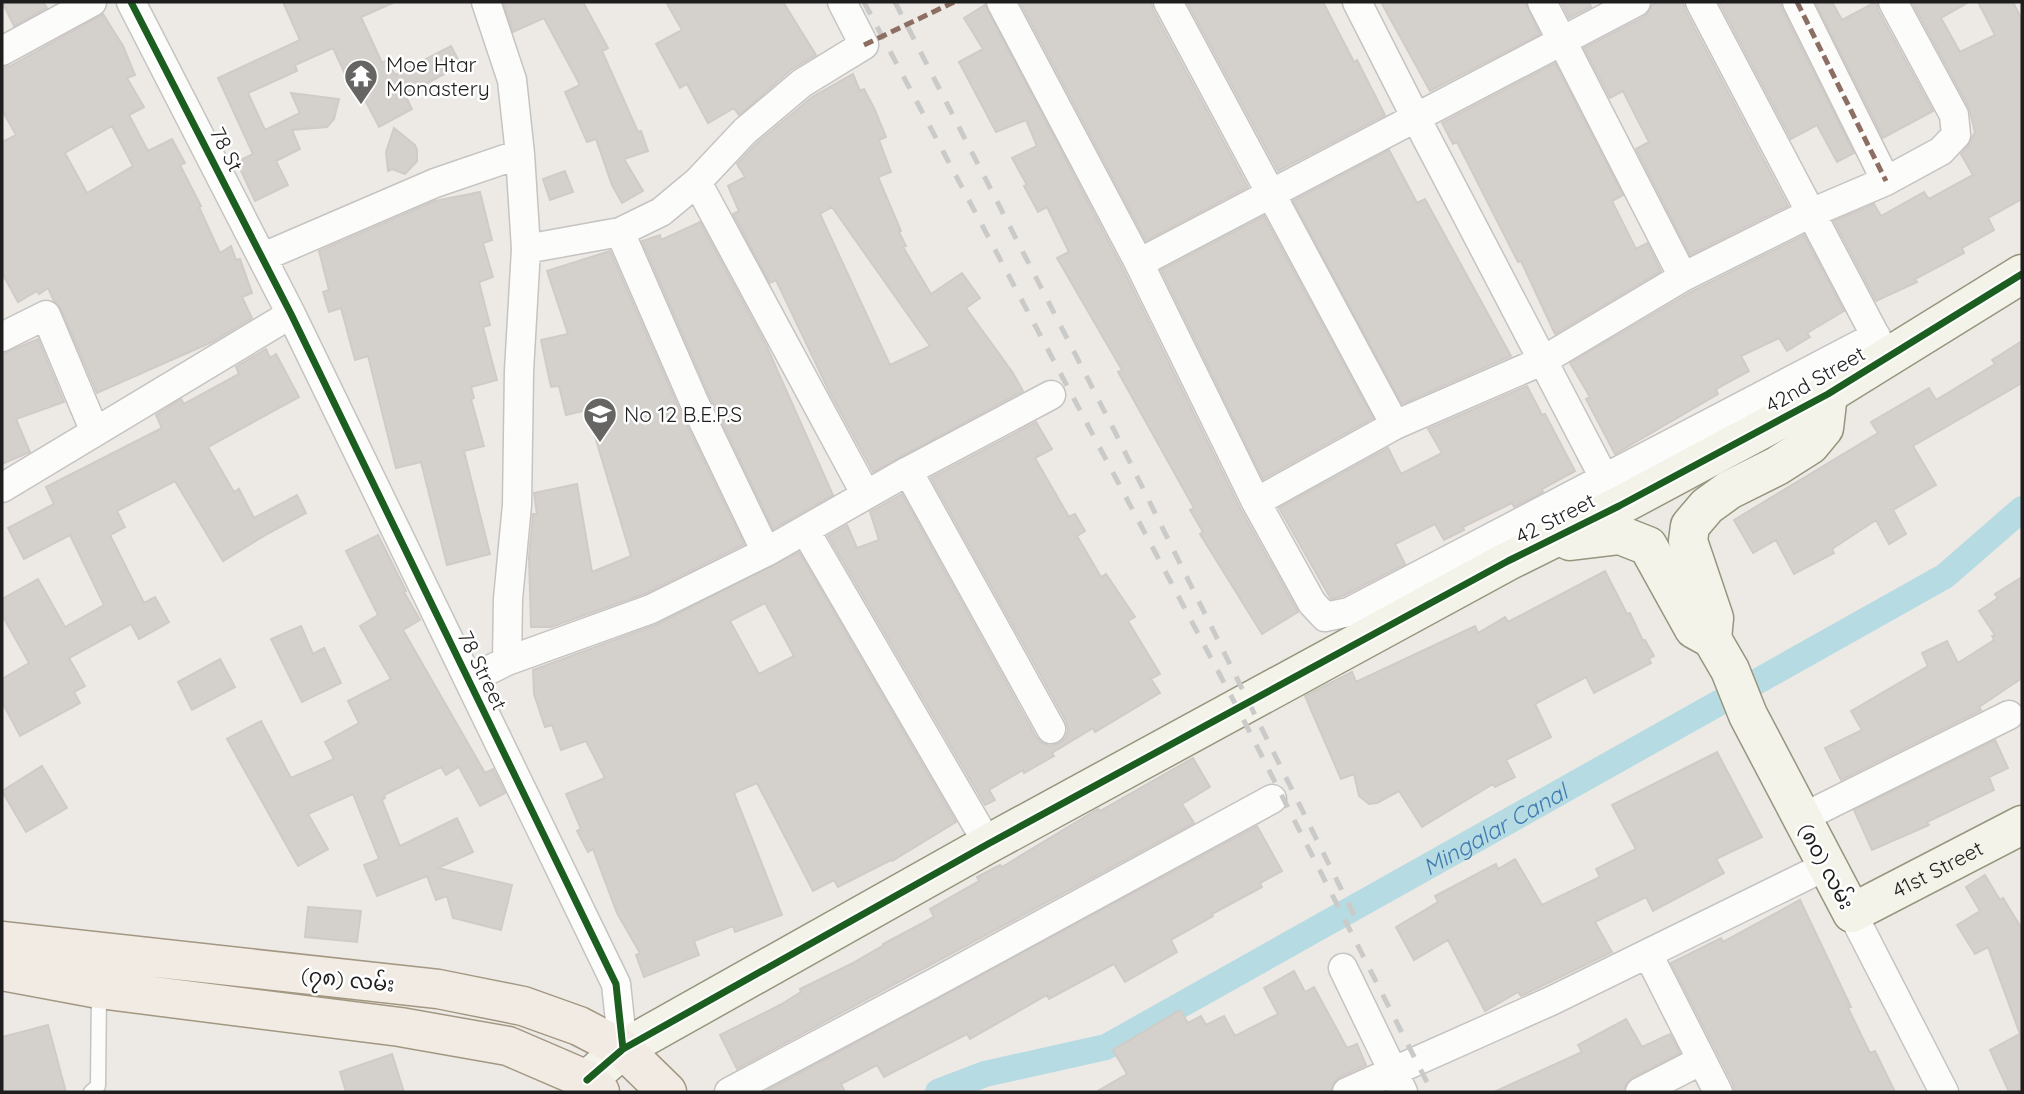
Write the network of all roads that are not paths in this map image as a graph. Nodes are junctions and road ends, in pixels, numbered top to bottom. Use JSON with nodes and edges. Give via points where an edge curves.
{"nodes":[{"id":1,"x":92,"y":2,"type":"edge"},
{"id":2,"x":131,"y":2,"type":"edge"},
{"id":3,"x":486,"y":2,"type":"edge"},
{"id":4,"x":842,"y":2,"type":"edge"},
{"id":5,"x":1001,"y":2,"type":"edge"},
{"id":6,"x":1168,"y":2,"type":"edge"},
{"id":7,"x":1357,"y":2,"type":"edge"},
{"id":8,"x":1542,"y":2,"type":"edge"},
{"id":9,"x":1636,"y":2,"type":"edge"},
{"id":10,"x":1700,"y":2,"type":"edge"},
{"id":11,"x":1797,"y":2,"type":"edge"},
{"id":12,"x":1894,"y":2,"type":"edge"},
{"id":13,"x":1562,"y":41,"type":"junction"},
{"id":14,"x":2,"y":51,"type":"edge"},
{"id":15,"x":1415,"y":117,"type":"junction"},
{"id":16,"x":520,"y":154,"type":"junction"},
{"id":17,"x":1886,"y":181,"type":"junction"},
{"id":18,"x":697,"y":182,"type":"junction"},
{"id":19,"x":1272,"y":194,"type":"junction"},
{"id":20,"x":1811,"y":213,"type":"junction"},
{"id":21,"x":620,"y":232,"type":"junction"},
{"id":22,"x":526,"y":249,"type":"junction"},
{"id":23,"x":262,"y":257,"type":"junction"},
{"id":24,"x":1139,"y":263,"type":"junction"},
{"id":25,"x":2022,"y":274,"type":"edge"},
{"id":26,"x":1683,"y":277,"type":"junction"},
{"id":27,"x":290,"y":314,"type":"junction"},
{"id":28,"x":2,"y":337,"type":"edge"},
{"id":29,"x":1881,"y":347,"type":"junction"},
{"id":30,"x":1542,"y":361,"type":"junction"},
{"id":31,"x":1828,"y":394,"type":"junction"},
{"id":32,"x":1051,"y":395,"type":"dead end"},
{"id":33,"x":1395,"y":425,"type":"junction"},
{"id":34,"x":95,"y":432,"type":"junction"},
{"id":35,"x":908,"y":471,"type":"junction"},
{"id":36,"x":2,"y":488,"type":"edge"},
{"id":37,"x":1612,"y":492,"type":"junction"},
{"id":38,"x":866,"y":495,"type":"junction"},
{"id":39,"x":1256,"y":502,"type":"junction"},
{"id":40,"x":805,"y":530,"type":"junction"},
{"id":41,"x":766,"y":552,"type":"junction"},
{"id":42,"x":1508,"y":561,"type":"junction"},
{"id":43,"x":1721,"y":654,"type":"junction"},
{"id":44,"x":507,"y":662,"type":"junction"},
{"id":45,"x":469,"y":680,"type":"junction"},
{"id":46,"x":2010,"y":715,"type":"dead end"},
{"id":47,"x":1051,"y":729,"type":"dead end"},
{"id":48,"x":1272,"y":799,"type":"dead end"},
{"id":49,"x":1802,"y":818,"type":"junction"},
{"id":50,"x":2022,"y":825,"type":"edge"},
{"id":51,"x":988,"y":844,"type":"junction"},
{"id":52,"x":1826,"y":866,"type":"junction"},
{"id":53,"x":1852,"y":913,"type":"junction"},
{"id":54,"x":2,"y":942,"type":"edge"},
{"id":55,"x":1648,"y":954,"type":"junction"},
{"id":56,"x":1343,"y":968,"type":"dead end"},
{"id":57,"x":2,"y":971,"type":"edge"},
{"id":58,"x":99,"y":989,"type":"junction"},
{"id":59,"x":623,"y":1049,"type":"junction"},
{"id":60,"x":1702,"y":1060,"type":"junction"},
{"id":61,"x":1398,"y":1082,"type":"edge"},
{"id":62,"x":593,"y":1086,"type":"edge"},
{"id":63,"x":91,"y":1092,"type":"edge"},
{"id":64,"x":667,"y":1092,"type":"edge"},
{"id":65,"x":729,"y":1092,"type":"edge"},
{"id":66,"x":1347,"y":1092,"type":"edge"},
{"id":67,"x":1640,"y":1092,"type":"edge"},
{"id":68,"x":1718,"y":1092,"type":"edge"},
{"id":69,"x":1944,"y":1092,"type":"edge"}],
"edges":[{"from":1,"to":14,"type":"street"},
{"from":2,"to":23,"type":"street","name":"78 St"},
{"from":3,"to":16,"type":"street","via":[[512,80]]},
{"from":4,"to":18,"type":"street","via":[[864,45],[793,91],[745,131]]},
{"from":5,"to":24,"type":"street"},
{"from":6,"to":19,"type":"street"},
{"from":7,"to":15,"type":"street"},
{"from":8,"to":13,"type":"street"},
{"from":9,"to":13,"type":"street"},
{"from":10,"to":20,"type":"street"},
{"from":11,"to":17,"type":"street"},
{"from":12,"to":17,"type":"street","via":[[1954,115],[1956,135],[1941,151]]},
{"from":13,"to":15,"type":"street"},
{"from":13,"to":26,"type":"street"},
{"from":15,"to":19,"type":"street"},
{"from":15,"to":30,"type":"street"},
{"from":16,"to":22,"type":"street"},
{"from":16,"to":23,"type":"street","via":[[435,183]]},
{"from":17,"to":20,"type":"street"},
{"from":18,"to":21,"type":"street","via":[[661,212]]},
{"from":18,"to":38,"type":"street"},
{"from":19,"to":24,"type":"street"},
{"from":19,"to":33,"type":"street"},
{"from":20,"to":26,"type":"street"},
{"from":20,"to":29,"type":"street"},
{"from":21,"to":22,"type":"street"},
{"from":21,"to":41,"type":"street"},
{"from":22,"to":44,"type":"street"},
{"from":23,"to":27,"type":"street","name":"78 St"},
{"from":24,"to":39,"type":"street"},
{"from":25,"to":29,"type":"street","name":"42nd Street"},
{"from":26,"to":30,"type":"street"},
{"from":27,"to":34,"type":"street"},
{"from":27,"to":45,"type":"street","name":"78 Street"},
{"from":28,"to":34,"type":"street","via":[[46,315]]},
{"from":29,"to":31,"type":"street","name":"42nd Street"},
{"from":29,"to":37,"type":"street"},
{"from":30,"to":33,"type":"street"},
{"from":30,"to":37,"type":"street"},
{"from":31,"to":37,"type":"street","name":"42nd Street"},
{"from":31,"to":43,"type":"street","name":"(၈၀) လမ်း","via":[[1824,428],[1810,445],[1729,490],[1690,526],[1688,541]]},
{"from":32,"to":35,"type":"street"},
{"from":33,"to":39,"type":"street"},
{"from":34,"to":36,"type":"street"},
{"from":35,"to":38,"type":"street"},
{"from":35,"to":47,"type":"street"},
{"from":37,"to":39,"type":"street","via":[[1349,612],[1325,617],[1312,603]]},
{"from":37,"to":42,"type":"street","name":"42 Street"},
{"from":38,"to":40,"type":"street"},
{"from":40,"to":41,"type":"street"},
{"from":40,"to":51,"type":"street"},
{"from":41,"to":44,"type":"street","via":[[651,610]]},
{"from":42,"to":43,"type":"street","name":"(၈၀) လမ်း","via":[[1594,537],[1620,535],[1648,546],[1694,629]]},
{"from":42,"to":51,"type":"street"},
{"from":43,"to":49,"type":"street","name":"(၈၀) လမ်း"},
{"from":44,"to":45,"type":"street"},
{"from":45,"to":59,"type":"street","name":"78 Street","via":[[615,984]]},
{"from":46,"to":49,"type":"street"},
{"from":48,"to":65,"type":"street"},
{"from":49,"to":52,"type":"street","name":"(၈၀) လမ်း"},
{"from":50,"to":53,"type":"street","name":"41st Street"},
{"from":51,"to":59,"type":"street"},
{"from":52,"to":53,"type":"street","name":"(၈၀) လမ်း"},
{"from":52,"to":55,"type":"street"},
{"from":53,"to":69,"type":"street","name":"(၈၀) လမ်း"},
{"from":54,"to":59,"type":"main road","name":"(၇၈) လမ်း","via":[[438,989],[523,1006],[579,1026]]},
{"from":55,"to":60,"type":"street"},
{"from":55,"to":61,"type":"street"},
{"from":56,"to":61,"type":"street"},
{"from":57,"to":58,"type":"main road","name":"(၇၈) လမ်း"},
{"from":58,"to":62,"type":"main road","name":"(၇၈) လမ်း","via":[[400,1027],[508,1046]]},
{"from":58,"to":63,"type":"lane","via":[[98,1086]]},
{"from":59,"to":62,"type":"street"},
{"from":59,"to":64,"type":"main road","name":"(၇၈) လမ်း"},
{"from":60,"to":67,"type":"street"},
{"from":60,"to":68,"type":"street"},
{"from":61,"to":66,"type":"street"}]}
